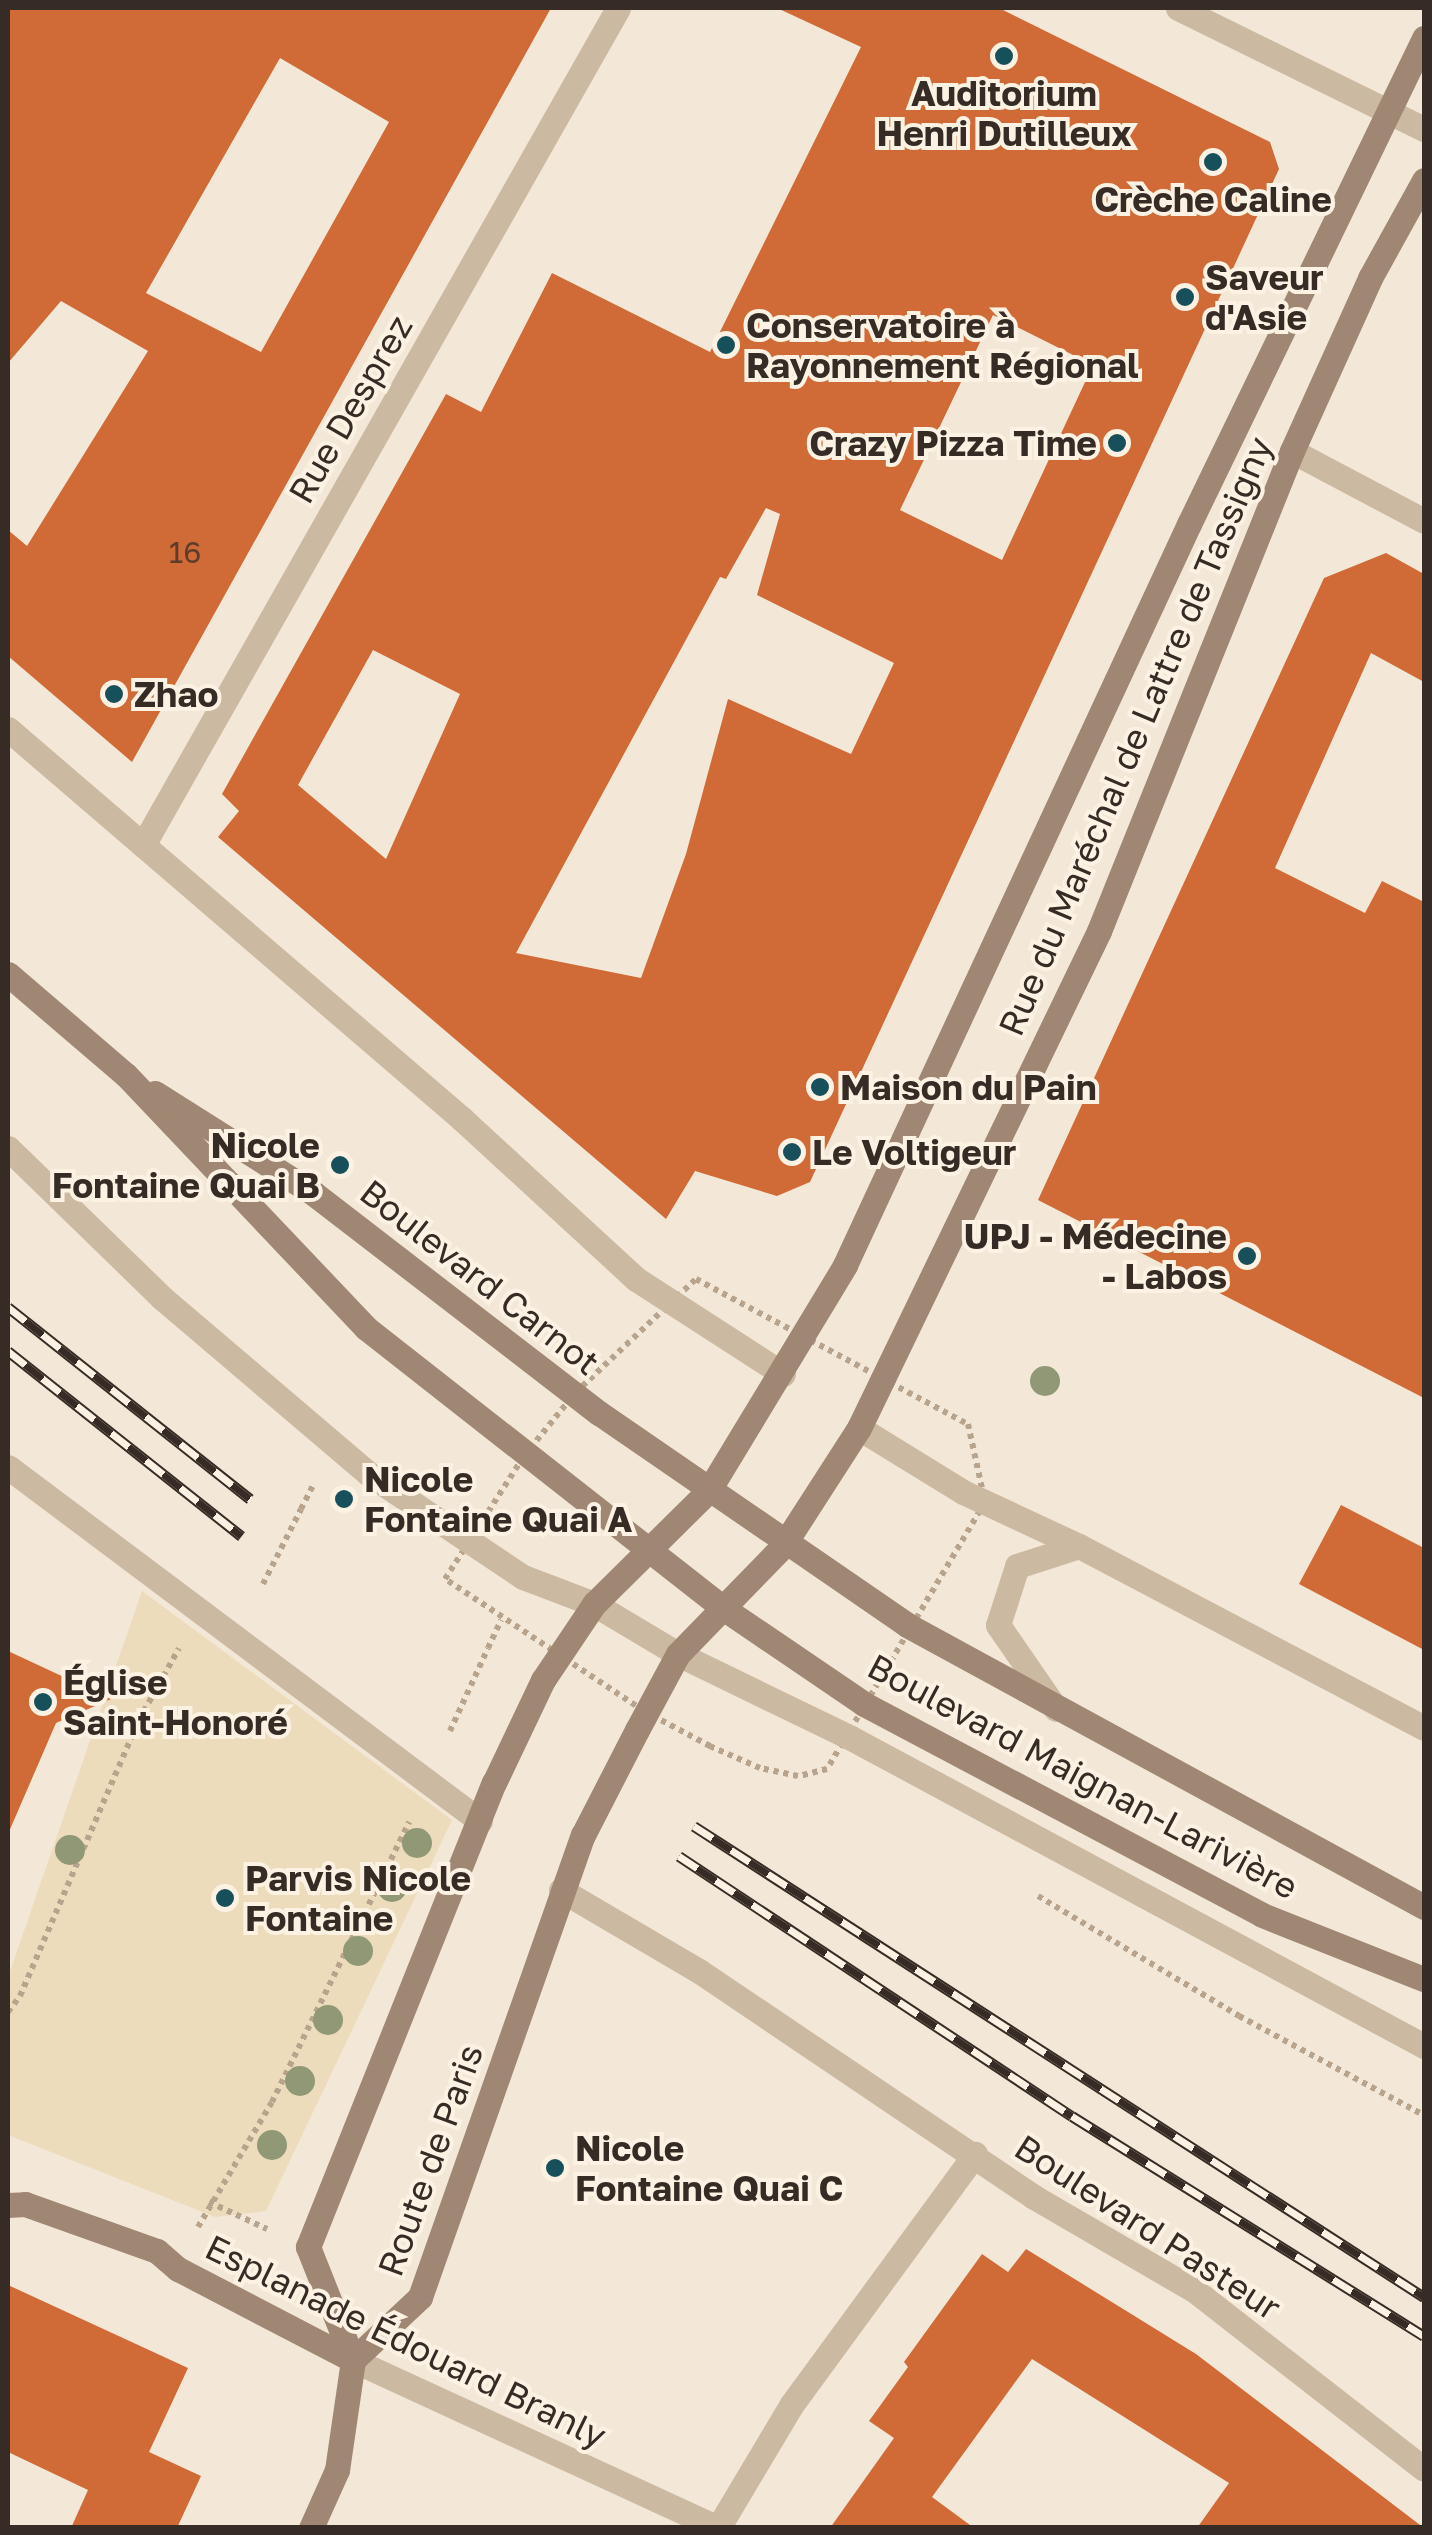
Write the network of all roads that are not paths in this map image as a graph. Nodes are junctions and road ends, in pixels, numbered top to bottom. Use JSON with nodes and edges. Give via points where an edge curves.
{"nodes":[{"id":1,"x":618,"y":8,"type":"edge"},
{"id":2,"x":1178,"y":8,"type":"edge"},
{"id":3,"x":1424,"y":38,"type":"edge"},
{"id":4,"x":1391,"y":113,"type":"junction"},
{"id":5,"x":1424,"y":129,"type":"edge"},
{"id":6,"x":1424,"y":180,"type":"edge"},
{"id":7,"x":1292,"y":451,"type":"junction"},
{"id":8,"x":1424,"y":520,"type":"edge"},
{"id":9,"x":8,"y":729,"type":"edge"},
{"id":10,"x":143,"y":845,"type":"junction"},
{"id":11,"x":8,"y":974,"type":"edge"},
{"id":12,"x":126,"y":1074,"type":"junction"},
{"id":13,"x":8,"y":1148,"type":"edge"},
{"id":14,"x":783,"y":1374,"type":"junction"},
{"id":15,"x":859,"y":1428,"type":"junction"},
{"id":16,"x":8,"y":1468,"type":"edge"},
{"id":17,"x":709,"y":1490,"type":"junction"},
{"id":18,"x":784,"y":1546,"type":"junction"},
{"id":19,"x":1079,"y":1546,"type":"junction"},
{"id":20,"x":646,"y":1551,"type":"junction"},
{"id":21,"x":594,"y":1604,"type":"junction"},
{"id":22,"x":723,"y":1608,"type":"junction"},
{"id":23,"x":678,"y":1654,"type":"junction"},
{"id":24,"x":1058,"y":1713,"type":"junction"},
{"id":25,"x":1424,"y":1728,"type":"edge"},
{"id":26,"x":480,"y":1821,"type":"junction"},
{"id":27,"x":561,"y":1890,"type":"junction"},
{"id":28,"x":1424,"y":1907,"type":"edge"},
{"id":29,"x":1424,"y":1979,"type":"edge"},
{"id":30,"x":1424,"y":2046,"type":"edge"},
{"id":31,"x":975,"y":2154,"type":"junction"},
{"id":32,"x":8,"y":2204,"type":"edge"},
{"id":33,"x":353,"y":2360,"type":"junction"},
{"id":34,"x":1424,"y":2469,"type":"edge"},
{"id":35,"x":311,"y":2528,"type":"edge"},
{"id":36,"x":718,"y":2528,"type":"edge"}],
"edges":[{"from":1,"to":10,"type":"street","name":"Rue Desprez"},
{"from":2,"to":4,"type":"street"},
{"from":3,"to":4,"type":"main road","name":"Rue du Maréchal de Lattre de Tassigny"},
{"from":4,"to":5,"type":"street"},
{"from":4,"to":14,"type":"main road","name":"Rue du Maréchal de Lattre de Tassigny","via":[[1189,524],[845,1265]]},
{"from":6,"to":7,"type":"main road","name":"Rue du Maréchal de Lattre de Tassigny","via":[[1370,278]]},
{"from":7,"to":8,"type":"street"},
{"from":7,"to":15,"type":"main road","name":"Rue du Maréchal de Lattre de Tassigny","via":[[1100,930]]},
{"from":9,"to":10,"type":"street"},
{"from":10,"to":14,"type":"street","via":[[462,1119],[636,1279]]},
{"from":11,"to":12,"type":"main road","name":"Boulevard Carnot"},
{"from":12,"to":17,"type":"main road","name":"Boulevard Carnot","via":[[313,1193]]},
{"from":12,"to":20,"type":"main road","name":"Boulevard Carnot","via":[[366,1328]]},
{"from":13,"to":21,"type":"street","via":[[162,1297],[370,1474],[524,1576]]},
{"from":14,"to":17,"type":"main road"},
{"from":15,"to":18,"type":"main road","name":"Rue du Maréchal de Lattre de Tassigny"},
{"from":15,"to":19,"type":"street","via":[[963,1492]]},
{"from":16,"to":26,"type":"street"},
{"from":17,"to":18,"type":"main road","name":"Boulevard Carnot"},
{"from":17,"to":20,"type":"main road"},
{"from":18,"to":22,"type":"main road","name":"Rue du Maréchal de Lattre de Tassigny"},
{"from":18,"to":24,"type":"main road","name":"Boulevard Maignan-Larivière"},
{"from":19,"to":24,"type":"street","via":[[1017,1566],[998,1625]]},
{"from":19,"to":25,"type":"street"},
{"from":20,"to":21,"type":"main road"},
{"from":20,"to":22,"type":"main road","name":"Boulevard Carnot"},
{"from":21,"to":23,"type":"street"},
{"from":21,"to":26,"type":"main road","bridge":true,"via":[[543,1680]]},
{"from":22,"to":23,"type":"main road","name":"Rue du Maréchal de Lattre de Tassigny"},
{"from":22,"to":29,"type":"main road","name":"Boulevard Maignan-Larivière","via":[[864,1704],[1244,1906]]},
{"from":23,"to":27,"type":"main road","name":"Route de Paris","bridge":true},
{"from":23,"to":30,"type":"street","via":[[851,1738]]},
{"from":24,"to":28,"type":"main road","name":"Boulevard Maignan-Larivière"},
{"from":26,"to":33,"type":"main road","via":[[308,2247]]},
{"from":27,"to":31,"type":"street","via":[[698,1970]]},
{"from":27,"to":33,"type":"main road","name":"Route de Paris","via":[[490,2111],[420,2297]]},
{"from":31,"to":34,"type":"street","name":"Boulevard Pasteur","via":[[1034,2197],[1194,2290]]},
{"from":31,"to":36,"type":"street","name":"Esplanade Édouard Branly","via":[[792,2404]]},
{"from":32,"to":33,"type":"main road","name":"Esplanade Édouard Branly","via":[[157,2251],[178,2269]]},
{"from":33,"to":35,"type":"main road","via":[[337,2470]]},
{"from":33,"to":36,"type":"street","name":"Esplanade Édouard Branly"}]}
